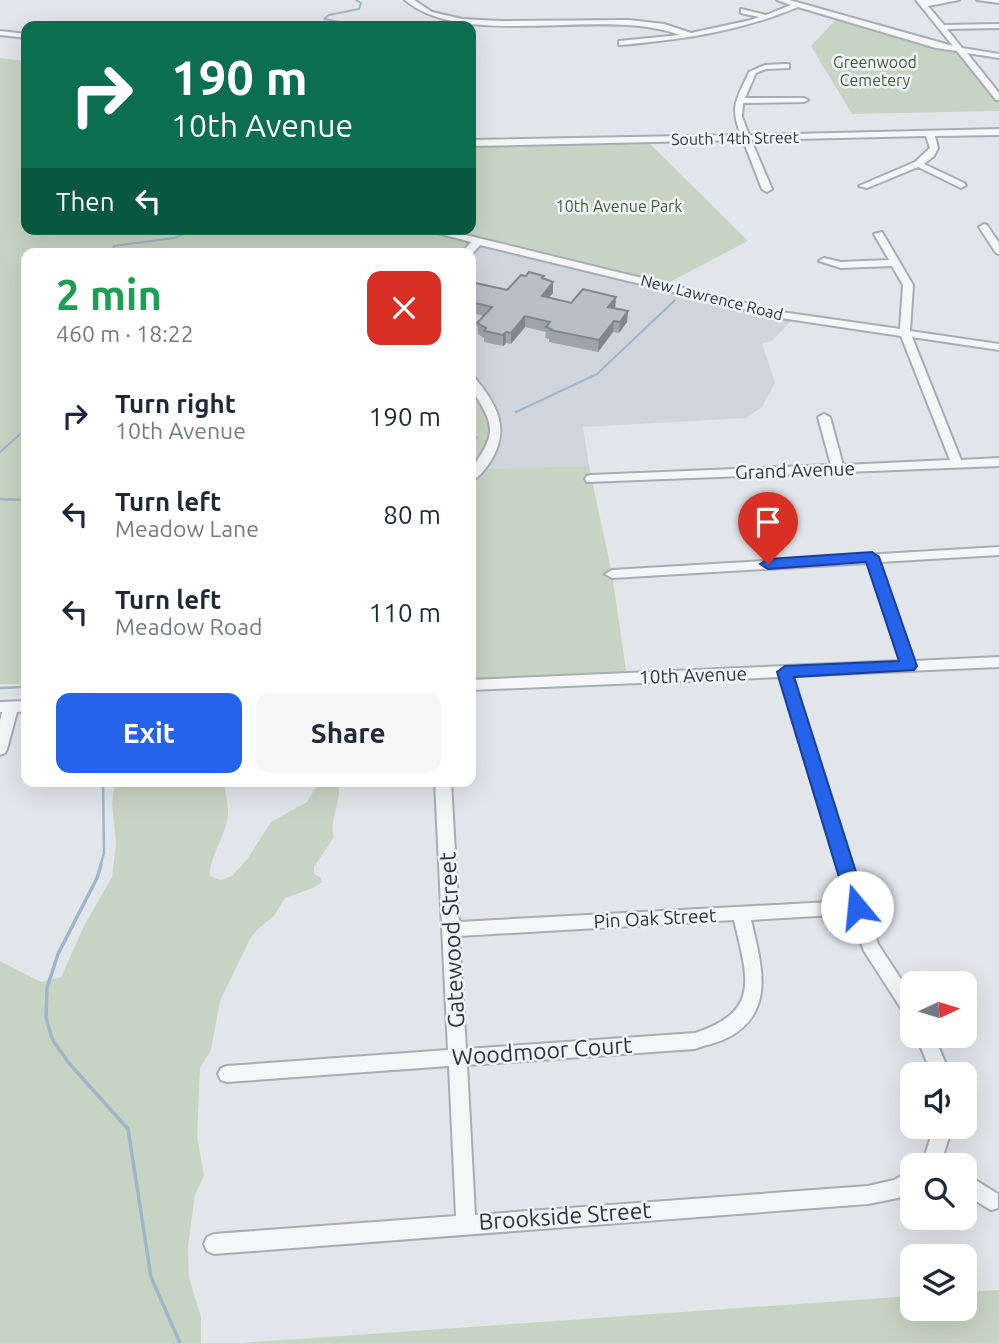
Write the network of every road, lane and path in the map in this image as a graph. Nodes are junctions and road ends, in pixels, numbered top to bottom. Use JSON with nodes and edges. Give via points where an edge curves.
{"nodes":[{"id":1,"x":409,"y":0,"type":"edge"},
{"id":2,"x":781,"y":0,"type":"edge"},
{"id":3,"x":955,"y":0,"type":"edge"},
{"id":4,"x":981,"y":0,"type":"edge"},
{"id":5,"x":999,"y":1,"type":"edge"},
{"id":6,"x":922,"y":2,"type":"edge"},
{"id":7,"x":797,"y":5,"type":"junction"},
{"id":8,"x":744,"y":11,"type":"dead end"},
{"id":9,"x":769,"y":18,"type":"junction"},
{"id":10,"x":999,"y":26,"type":"edge"},
{"id":11,"x":942,"y":27,"type":"junction"},
{"id":12,"x":0,"y":33,"type":"edge"},
{"id":13,"x":21,"y":35,"type":"edge"},
{"id":14,"x":691,"y":36,"type":"junction"},
{"id":15,"x":622,"y":43,"type":"dead end"},
{"id":16,"x":961,"y":52,"type":"junction"},
{"id":17,"x":999,"y":56,"type":"edge"},
{"id":18,"x":786,"y":66,"type":"dead end"},
{"id":19,"x":998,"y":95,"type":"edge"},
{"id":20,"x":804,"y":100,"type":"dead end"},
{"id":21,"x":740,"y":101,"type":"junction"},
{"id":22,"x":999,"y":132,"type":"edge"},
{"id":23,"x":930,"y":134,"type":"junction"},
{"id":24,"x":747,"y":138,"type":"junction"},
{"id":25,"x":476,"y":143,"type":"edge"},
{"id":26,"x":918,"y":164,"type":"junction"},
{"id":27,"x":961,"y":184,"type":"dead end"},
{"id":28,"x":864,"y":186,"type":"dead end"},
{"id":29,"x":767,"y":189,"type":"dead end"},
{"id":30,"x":984,"y":228,"type":"dead end"},
{"id":31,"x":879,"y":234,"type":"dead end"},
{"id":32,"x":453,"y":235,"type":"edge"},
{"id":33,"x":478,"y":241,"type":"junction"},
{"id":34,"x":472,"y":248,"type":"edge"},
{"id":35,"x":999,"y":251,"type":"edge"},
{"id":36,"x":824,"y":261,"type":"dead end"},
{"id":37,"x":897,"y":263,"type":"junction"},
{"id":38,"x":905,"y":333,"type":"junction"},
{"id":39,"x":999,"y":347,"type":"edge"},
{"id":40,"x":476,"y":387,"type":"edge"},
{"id":41,"x":824,"y":417,"type":"dead end"},
{"id":42,"x":999,"y":462,"type":"edge"},
{"id":43,"x":957,"y":464,"type":"junction"},
{"id":44,"x":838,"y":468,"type":"junction"},
{"id":45,"x":476,"y":471,"type":"edge"},
{"id":46,"x":591,"y":479,"type":"dead end"},
{"id":47,"x":999,"y":551,"type":"edge"},
{"id":48,"x":872,"y":557,"type":"junction"},
{"id":49,"x":612,"y":575,"type":"dead end"},
{"id":50,"x":999,"y":662,"type":"edge"},
{"id":51,"x":909,"y":666,"type":"junction"},
{"id":52,"x":785,"y":672,"type":"junction"},
{"id":53,"x":476,"y":685,"type":"edge"},
{"id":54,"x":12,"y":706,"type":"edge"},
{"id":55,"x":0,"y":749,"type":"edge"},
{"id":56,"x":443,"y":787,"type":"edge"},
{"id":57,"x":857,"y":907,"type":"junction"},
{"id":58,"x":741,"y":914,"type":"junction"},
{"id":59,"x":452,"y":929,"type":"junction"},
{"id":60,"x":900,"y":994,"type":"edge"},
{"id":61,"x":457,"y":1056,"type":"junction"},
{"id":62,"x":226,"y":1074,"type":"dead end"},
{"id":63,"x":900,"y":1188,"type":"edge"},
{"id":64,"x":977,"y":1191,"type":"edge"},
{"id":65,"x":991,"y":1201,"type":"dead end"},
{"id":66,"x":466,"y":1223,"type":"junction"},
{"id":67,"x":214,"y":1244,"type":"dead end"}],
"edges":[{"from":1,"to":14,"type":"street","via":[[422,10],[452,17],[648,16],[671,22]]},
{"from":2,"to":7,"type":"street"},
{"from":3,"to":6,"type":"street"},
{"from":4,"to":5,"type":"street"},
{"from":6,"to":11,"type":"street"},
{"from":7,"to":9,"type":"street"},
{"from":7,"to":16,"type":"street"},
{"from":8,"to":9,"type":"street"},
{"from":9,"to":14,"type":"street"},
{"from":10,"to":11,"type":"street"},
{"from":11,"to":16,"type":"street"},
{"from":12,"to":13,"type":"street"},
{"from":14,"to":15,"type":"street"},
{"from":16,"to":17,"type":"street"},
{"from":16,"to":19,"type":"street"},
{"from":18,"to":21,"type":"street","via":[[755,69]]},
{"from":20,"to":21,"type":"street"},
{"from":21,"to":24,"type":"street","via":[[737,111]]},
{"from":22,"to":23,"type":"street","name":"South 14th Street"},
{"from":23,"to":24,"type":"street","name":"South 14th Street"},
{"from":23,"to":26,"type":"street","via":[[932,155]]},
{"from":24,"to":25,"type":"street","name":"South 14th Street"},
{"from":24,"to":29,"type":"street"},
{"from":26,"to":27,"type":"street"},
{"from":26,"to":28,"type":"street"},
{"from":30,"to":35,"type":"street"},
{"from":31,"to":37,"type":"street"},
{"from":32,"to":33,"type":"street","name":"New Lawrence Road"},
{"from":33,"to":34,"type":"street"},
{"from":33,"to":38,"type":"street","name":"New Lawrence Road","via":[[780,315]]},
{"from":36,"to":37,"type":"street","via":[[841,265]]},
{"from":37,"to":38,"type":"street","via":[[909,291]]},
{"from":38,"to":39,"type":"street","name":"New Lawrence Road"},
{"from":38,"to":43,"type":"street"},
{"from":40,"to":45,"type":"street","via":[[492,408],[495,422],[489,454]]},
{"from":41,"to":44,"type":"street"},
{"from":42,"to":43,"type":"street","name":"Grand Avenue"},
{"from":43,"to":44,"type":"street","name":"Grand Avenue"},
{"from":44,"to":46,"type":"street","name":"Grand Avenue"},
{"from":47,"to":48,"type":"street"},
{"from":48,"to":49,"type":"street"},
{"from":48,"to":51,"type":"street"},
{"from":50,"to":51,"type":"street","name":"10th Avenue"},
{"from":51,"to":52,"type":"street","name":"10th Avenue"},
{"from":52,"to":53,"type":"street","name":"10th Avenue"},
{"from":52,"to":57,"type":"street"},
{"from":54,"to":55,"type":"street"},
{"from":56,"to":59,"type":"street","name":"Gatewood Street"},
{"from":57,"to":58,"type":"street","name":"Pin Oak Street"},
{"from":57,"to":60,"type":"street","via":[[870,946]]},
{"from":58,"to":59,"type":"street","name":"Pin Oak Street"},
{"from":58,"to":61,"type":"street","name":"Woodmoor Court","via":[[755,975],[753,998],[742,1019],[721,1034],[695,1041]]},
{"from":59,"to":61,"type":"street","name":"Gatewood Street"},
{"from":61,"to":62,"type":"street","name":"Woodmoor Court"},
{"from":61,"to":66,"type":"street","name":"Gatewood Street"},
{"from":63,"to":66,"type":"street","name":"Brookside Street","via":[[868,1195]]},
{"from":64,"to":65,"type":"street"},
{"from":66,"to":67,"type":"street","name":"Brookside Street"}]}
